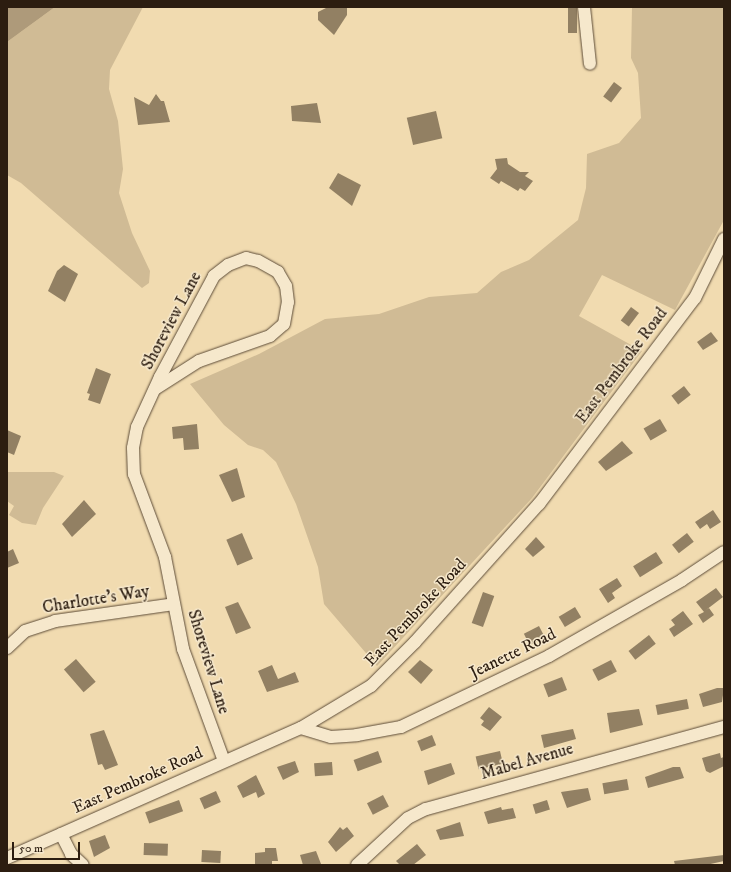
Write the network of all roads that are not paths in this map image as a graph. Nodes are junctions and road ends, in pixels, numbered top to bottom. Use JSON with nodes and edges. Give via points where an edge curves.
{"nodes":[{"id":1,"x":584,"y":7,"type":"edge"},
{"id":2,"x":590,"y":64,"type":"dead end"},
{"id":3,"x":724,"y":239,"type":"edge"},
{"id":4,"x":155,"y":389,"type":"junction"},
{"id":5,"x":724,"y":552,"type":"edge"},
{"id":6,"x":174,"y":604,"type":"junction"},
{"id":7,"x":7,"y":648,"type":"edge"},
{"id":8,"x":724,"y":727,"type":"edge"},
{"id":9,"x":301,"y":728,"type":"junction"},
{"id":10,"x":224,"y":761,"type":"junction"},
{"id":11,"x":61,"y":834,"type":"junction"},
{"id":12,"x":7,"y":858,"type":"edge"},
{"id":13,"x":83,"y":865,"type":"edge"},
{"id":14,"x":357,"y":865,"type":"edge"}],
"edges":[{"from":1,"to":2,"type":"street"},
{"from":3,"to":9,"type":"street","name":"East Pembroke Road","via":[[695,298],[539,504],[415,642],[371,686]]},
{"from":4,"to":4,"type":"street","name":"Shoreview Lane","via":[[214,276],[228,265],[246,258],[258,261],[278,272],[286,286],[288,302],[284,324],[270,336],[199,361]]},
{"from":4,"to":6,"type":"street","name":"Shoreview Lane","via":[[138,427],[132,466],[165,557]]},
{"from":5,"to":9,"type":"street","name":"Jeanette Road","via":[[549,656],[401,727],[357,735],[331,736]]},
{"from":6,"to":7,"type":"street","name":"Charlotte's Way","via":[[55,621],[25,631]]},
{"from":6,"to":10,"type":"street","name":"Shoreview Lane","via":[[194,687]]},
{"from":8,"to":14,"type":"street","name":"Mabel Avenue","via":[[426,809],[408,818]]},
{"from":9,"to":10,"type":"street","name":"East Pembroke Road"},
{"from":10,"to":11,"type":"street","name":"East Pembroke Road"},
{"from":11,"to":12,"type":"street","name":"East Pembroke Road"},
{"from":11,"to":13,"type":"street","via":[[71,854]]}]}
